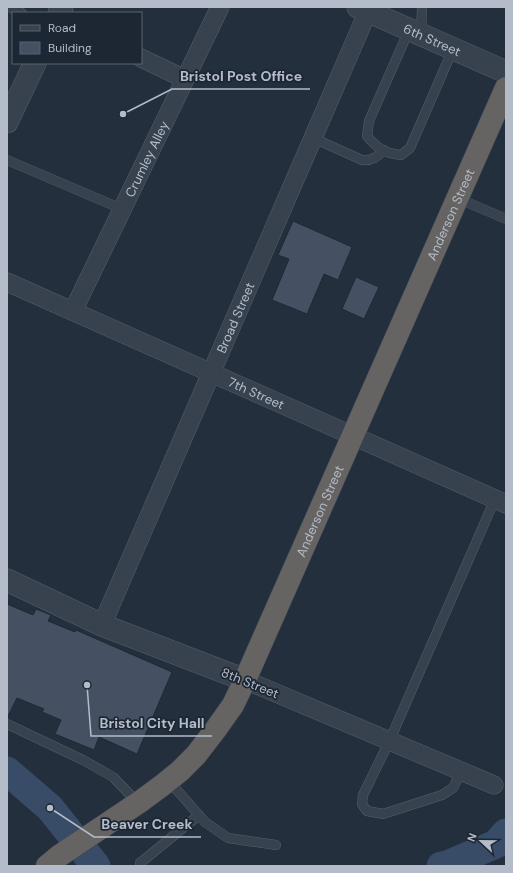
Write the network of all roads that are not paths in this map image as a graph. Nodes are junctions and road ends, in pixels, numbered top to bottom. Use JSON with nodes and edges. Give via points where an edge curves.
{"nodes":[{"id":1,"x":9,"y":7,"type":"edge"},
{"id":2,"x":220,"y":7,"type":"edge"},
{"id":3,"x":422,"y":7,"type":"edge"},
{"id":4,"x":365,"y":8,"type":"edge"},
{"id":5,"x":20,"y":12,"type":"edge"},
{"id":6,"x":415,"y":32,"type":"junction"},
{"id":7,"x":453,"y":49,"type":"junction"},
{"id":8,"x":142,"y":58,"type":"edge"},
{"id":9,"x":35,"y":64,"type":"edge"},
{"id":10,"x":506,"y":72,"type":"edge"},
{"id":11,"x":185,"y":79,"type":"junction"},
{"id":12,"x":506,"y":88,"type":"edge"},
{"id":13,"x":7,"y":122,"type":"edge"},
{"id":14,"x":313,"y":138,"type":"junction"},
{"id":15,"x":384,"y":150,"type":"junction"},
{"id":16,"x":7,"y":160,"type":"edge"},
{"id":17,"x":457,"y":198,"type":"junction"},
{"id":18,"x":122,"y":209,"type":"junction"},
{"id":19,"x":506,"y":219,"type":"edge"},
{"id":20,"x":7,"y":282,"type":"edge"},
{"id":21,"x":73,"y":311,"type":"junction"},
{"id":22,"x":211,"y":373,"type":"junction"},
{"id":23,"x":353,"y":436,"type":"junction"},
{"id":24,"x":501,"y":502,"type":"edge"},
{"id":25,"x":7,"y":580,"type":"edge"},
{"id":26,"x":102,"y":624,"type":"junction"},
{"id":27,"x":246,"y":680,"type":"junction"},
{"id":28,"x":7,"y":724,"type":"edge"},
{"id":29,"x":390,"y":742,"type":"junction"},
{"id":30,"x":461,"y":772,"type":"junction"},
{"id":31,"x":168,"y":780,"type":"junction"},
{"id":32,"x":494,"y":785,"type":"dead end"},
{"id":33,"x":138,"y":803,"type":"junction"},
{"id":34,"x":199,"y":815,"type":"junction"},
{"id":35,"x":276,"y":845,"type":"dead end"},
{"id":36,"x":140,"y":862,"type":"dead end"},
{"id":37,"x":46,"y":866,"type":"edge"}],
"edges":[{"from":1,"to":5,"type":"lane"},
{"from":2,"to":11,"type":"street","name":"Crumley Alley"},
{"from":3,"to":6,"type":"lane"},
{"from":4,"to":6,"type":"street","name":"6th Street"},
{"from":4,"to":14,"type":"street","name":"Broad Street"},
{"from":6,"to":7,"type":"street","name":"6th Street"},
{"from":6,"to":15,"type":"lane","via":[[369,121],[367,136],[376,147]]},
{"from":7,"to":10,"type":"street","name":"6th Street"},
{"from":7,"to":15,"type":"lane","via":[[410,148],[401,155]]},
{"from":8,"to":11,"type":"street"},
{"from":9,"to":13,"type":"street"},
{"from":11,"to":18,"type":"street","name":"Crumley Alley"},
{"from":12,"to":17,"type":"highway","name":"Anderson Street"},
{"from":14,"to":15,"type":"lane","via":[[362,160],[378,157]]},
{"from":14,"to":22,"type":"street","name":"Broad Street"},
{"from":16,"to":18,"type":"lane"},
{"from":17,"to":19,"type":"lane"},
{"from":17,"to":23,"type":"highway","name":"Anderson Street"},
{"from":18,"to":21,"type":"street","name":"Crumley Alley"},
{"from":20,"to":21,"type":"street","name":"7th Street"},
{"from":21,"to":22,"type":"street","name":"7th Street"},
{"from":22,"to":23,"type":"street","name":"7th Street"},
{"from":22,"to":26,"type":"street","name":"Broad Street"},
{"from":23,"to":24,"type":"street","name":"7th Street"},
{"from":23,"to":27,"type":"highway","name":"Anderson Street"},
{"from":24,"to":29,"type":"lane"},
{"from":25,"to":26,"type":"street","name":"8th Street"},
{"from":26,"to":27,"type":"street","name":"8th Street"},
{"from":27,"to":29,"type":"street","name":"8th Street"},
{"from":27,"to":31,"type":"highway","name":"Anderson Street","via":[[233,705],[207,742]]},
{"from":28,"to":33,"type":"lane","via":[[83,760],[112,777]]},
{"from":29,"to":30,"type":"street","name":"8th Street"},
{"from":29,"to":30,"type":"lane","via":[[364,795],[362,804],[367,811],[383,814],[442,795],[453,788]]},
{"from":30,"to":32,"type":"street","name":"8th Street"},
{"from":31,"to":33,"type":"highway","name":"Anderson Street"},
{"from":31,"to":34,"type":"lane"},
{"from":33,"to":37,"type":"highway","name":"Anderson Street"},
{"from":34,"to":35,"type":"lane","via":[[228,838]]},
{"from":34,"to":36,"type":"lane"}]}
